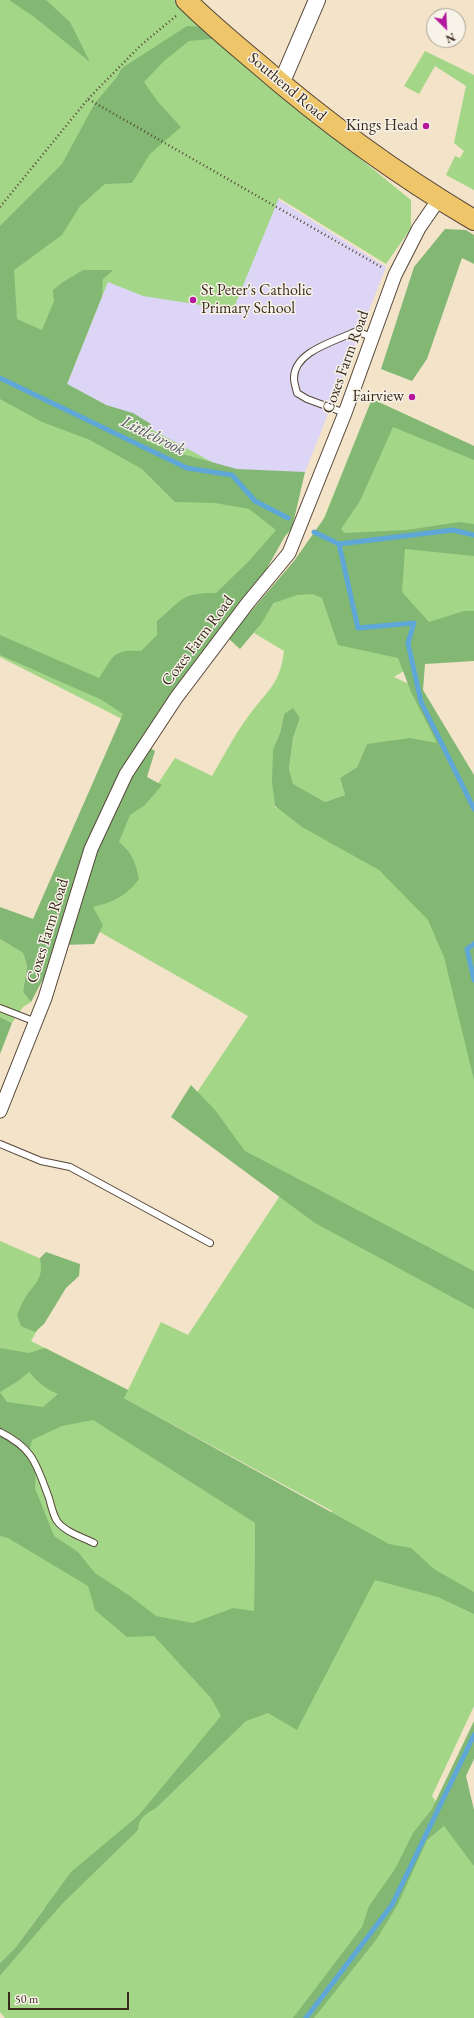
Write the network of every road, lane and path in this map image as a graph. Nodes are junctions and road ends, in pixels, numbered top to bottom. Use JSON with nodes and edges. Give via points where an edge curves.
{"nodes":[{"id":1,"x":317,"y":0,"type":"edge"},
{"id":2,"x":188,"y":2,"type":"edge"},
{"id":3,"x":281,"y":84,"type":"junction"},
{"id":4,"x":88,"y":99,"type":"junction"},
{"id":5,"x":439,"y":199,"type":"junction"},
{"id":6,"x":0,"y":207,"type":"edge"},
{"id":7,"x":474,"y":220,"type":"edge"},
{"id":8,"x":395,"y":275,"type":"junction"},
{"id":9,"x":374,"y":338,"type":"junction"},
{"id":10,"x":345,"y":413,"type":"junction"},
{"id":11,"x":0,"y":1008,"type":"edge"},
{"id":12,"x":36,"y":1022,"type":"junction"},
{"id":13,"x":0,"y":1111,"type":"edge"},
{"id":14,"x":0,"y":1144,"type":"edge"},
{"id":15,"x":210,"y":1243,"type":"dead end"},
{"id":16,"x":0,"y":1432,"type":"edge"},
{"id":17,"x":94,"y":1543,"type":"dead end"}],
"edges":[{"from":1,"to":3,"type":"street"},
{"from":2,"to":3,"type":"main road","name":"Southend Road"},
{"from":2,"to":4,"type":"path"},
{"from":3,"to":5,"type":"main road","name":"Southend Road","via":[[326,121]]},
{"from":4,"to":6,"type":"path"},
{"from":4,"to":8,"type":"path"},
{"from":5,"to":7,"type":"main road","name":"Southend Road"},
{"from":5,"to":8,"type":"street","name":"Coxes Farm Road","via":[[419,228]]},
{"from":8,"to":9,"type":"street","name":"Coxes Farm Road"},
{"from":9,"to":10,"type":"street","name":"Coxes Farm Road"},
{"from":9,"to":10,"type":"lane","via":[[357,331],[303,357],[296,369],[294,377],[297,393]]},
{"from":10,"to":12,"type":"street","name":"Coxes Farm Road","via":[[289,553],[176,698],[126,774],[91,849]]},
{"from":11,"to":12,"type":"lane"},
{"from":12,"to":13,"type":"street","name":"Coxes Farm Road"},
{"from":14,"to":15,"type":"lane","via":[[41,1161],[70,1167]]},
{"from":16,"to":17,"type":"lane","via":[[18,1441],[29,1453],[40,1474],[57,1521],[68,1530]]}]}
